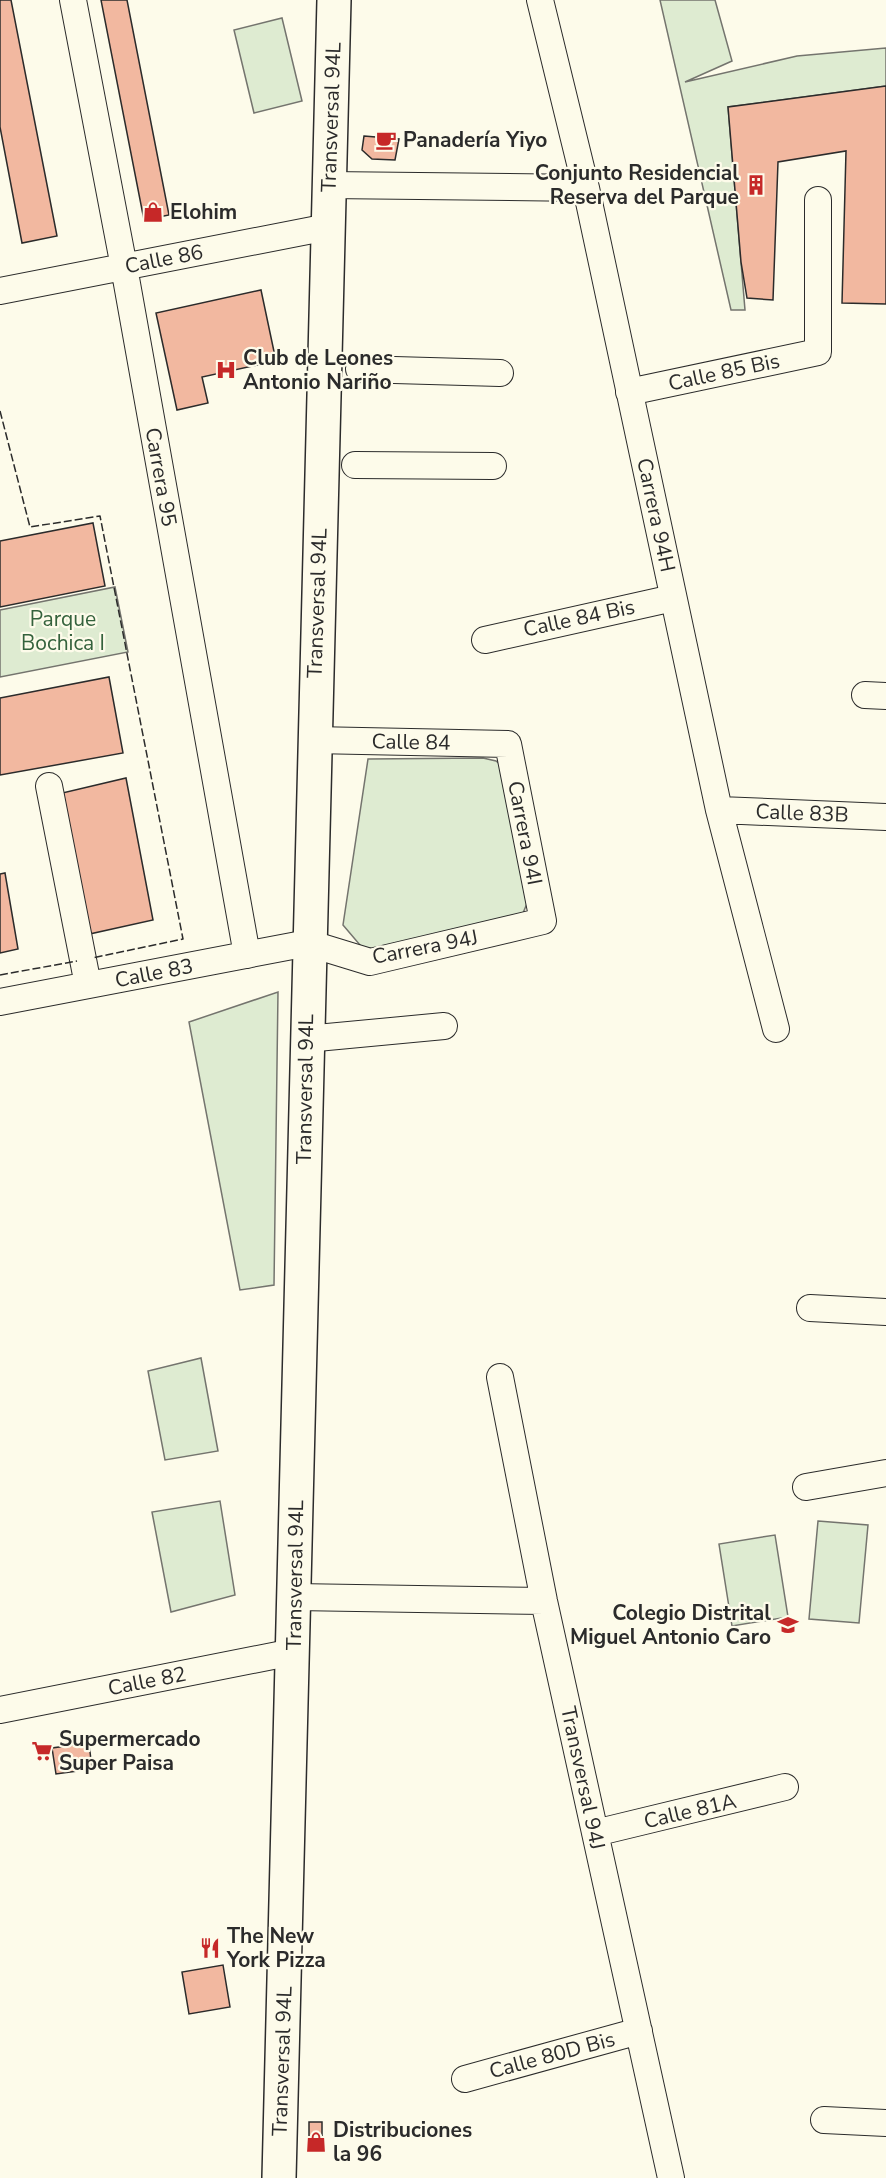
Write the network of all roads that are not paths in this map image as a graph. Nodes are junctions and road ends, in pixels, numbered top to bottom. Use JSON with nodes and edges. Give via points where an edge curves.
{"nodes":[{"id":1,"x":73,"y":0,"type":"edge"},
{"id":2,"x":334,"y":0,"type":"edge"},
{"id":3,"x":540,"y":0,"type":"edge"},
{"id":4,"x":328,"y":185,"type":"junction"},
{"id":5,"x":586,"y":188,"type":"junction"},
{"id":6,"x":818,"y":200,"type":"dead end"},
{"id":7,"x":327,"y":227,"type":"junction"},
{"id":8,"x":124,"y":267,"type":"junction"},
{"id":9,"x":0,"y":291,"type":"edge"},
{"id":10,"x":359,"y":369,"type":"dead end"},
{"id":11,"x":500,"y":373,"type":"dead end"},
{"id":12,"x":629,"y":392,"type":"junction"},
{"id":13,"x":355,"y":465,"type":"dead end"},
{"id":14,"x":493,"y":466,"type":"dead end"},
{"id":15,"x":673,"y":598,"type":"junction"},
{"id":16,"x":485,"y":640,"type":"dead end"},
{"id":17,"x":313,"y":740,"type":"junction"},
{"id":18,"x":508,"y":744,"type":"joint"},
{"id":19,"x":49,"y":786,"type":"dead end"},
{"id":20,"x":719,"y":810,"type":"junction"},
{"id":21,"x":886,"y":817,"type":"edge"},
{"id":22,"x":543,"y":921,"type":"joint"},
{"id":23,"x":308,"y":943,"type":"junction"},
{"id":24,"x":247,"y":955,"type":"junction"},
{"id":25,"x":88,"y":986,"type":"junction"},
{"id":26,"x":0,"y":1002,"type":"edge"},
{"id":27,"x":444,"y":1026,"type":"dead end"},
{"id":28,"x":776,"y":1029,"type":"dead end"},
{"id":29,"x":306,"y":1040,"type":"junction"},
{"id":30,"x":810,"y":1308,"type":"dead end"},
{"id":31,"x":886,"y":1312,"type":"edge"},
{"id":32,"x":500,"y":1377,"type":"dead end"},
{"id":33,"x":886,"y":1473,"type":"edge"},
{"id":34,"x":806,"y":1487,"type":"dead end"},
{"id":35,"x":295,"y":1597,"type":"junction"},
{"id":36,"x":544,"y":1601,"type":"junction"},
{"id":37,"x":293,"y":1652,"type":"junction"},
{"id":38,"x":0,"y":1710,"type":"edge"},
{"id":39,"x":785,"y":1787,"type":"dead end"},
{"id":40,"x":595,"y":1833,"type":"junction"},
{"id":41,"x":639,"y":2031,"type":"junction"},
{"id":42,"x":465,"y":2079,"type":"dead end"},
{"id":43,"x":824,"y":2120,"type":"dead end"},
{"id":44,"x":886,"y":2123,"type":"edge"},
{"id":45,"x":286,"y":2175,"type":"edge"},
{"id":46,"x":671,"y":2178,"type":"edge"}],
"edges":[{"from":1,"to":8,"type":"street","name":"Carrera 95"},
{"from":2,"to":4,"type":"main road","name":"Transversal 94L"},
{"from":3,"to":5,"type":"street","name":"Carrera 94H"},
{"from":4,"to":5,"type":"street"},
{"from":4,"to":7,"type":"main road","name":"Transversal 94L"},
{"from":5,"to":12,"type":"street","name":"Carrera 94H"},
{"from":6,"to":12,"type":"street","name":"Calle 85 Bis","via":[[818,352]]},
{"from":7,"to":8,"type":"street","name":"Calle 86"},
{"from":7,"to":17,"type":"main road","name":"Transversal 94L"},
{"from":8,"to":9,"type":"street","name":"Calle 86"},
{"from":8,"to":24,"type":"street","name":"Carrera 95"},
{"from":10,"to":11,"type":"street"},
{"from":12,"to":15,"type":"street","name":"Carrera 94H"},
{"from":13,"to":14,"type":"street"},
{"from":15,"to":16,"type":"street","name":"Calle 84 Bis"},
{"from":15,"to":20,"type":"street","name":"Carrera 94H"},
{"from":17,"to":18,"type":"street","name":"Calle 84"},
{"from":17,"to":23,"type":"main road","name":"Transversal 94L"},
{"from":18,"to":22,"type":"street","name":"Carrera 94I"},
{"from":19,"to":25,"type":"street"},
{"from":20,"to":21,"type":"street","name":"Calle 83B"},
{"from":20,"to":28,"type":"street","name":"Carrera 94H"},
{"from":22,"to":23,"type":"street","name":"Carrera 94J","via":[[370,962]]},
{"from":23,"to":24,"type":"street","name":"Calle 83"},
{"from":23,"to":29,"type":"main road","name":"Transversal 94L"},
{"from":24,"to":25,"type":"street","name":"Calle 83"},
{"from":25,"to":26,"type":"street","name":"Calle 83"},
{"from":27,"to":29,"type":"street"},
{"from":29,"to":35,"type":"main road","name":"Transversal 94L"},
{"from":30,"to":31,"type":"street"},
{"from":32,"to":36,"type":"street","name":"Transversal 94J"},
{"from":33,"to":34,"type":"street"},
{"from":35,"to":36,"type":"street"},
{"from":35,"to":37,"type":"main road","name":"Transversal 94L"},
{"from":36,"to":40,"type":"street","name":"Transversal 94J"},
{"from":37,"to":38,"type":"street","name":"Calle 82"},
{"from":37,"to":45,"type":"main road","name":"Transversal 94L"},
{"from":39,"to":40,"type":"street","name":"Calle 81A"},
{"from":40,"to":41,"type":"street","name":"Transversal 94J"},
{"from":41,"to":42,"type":"street","name":"Calle 80D Bis"},
{"from":41,"to":46,"type":"street","name":"Transversal 94J"},
{"from":43,"to":44,"type":"street"}]}
